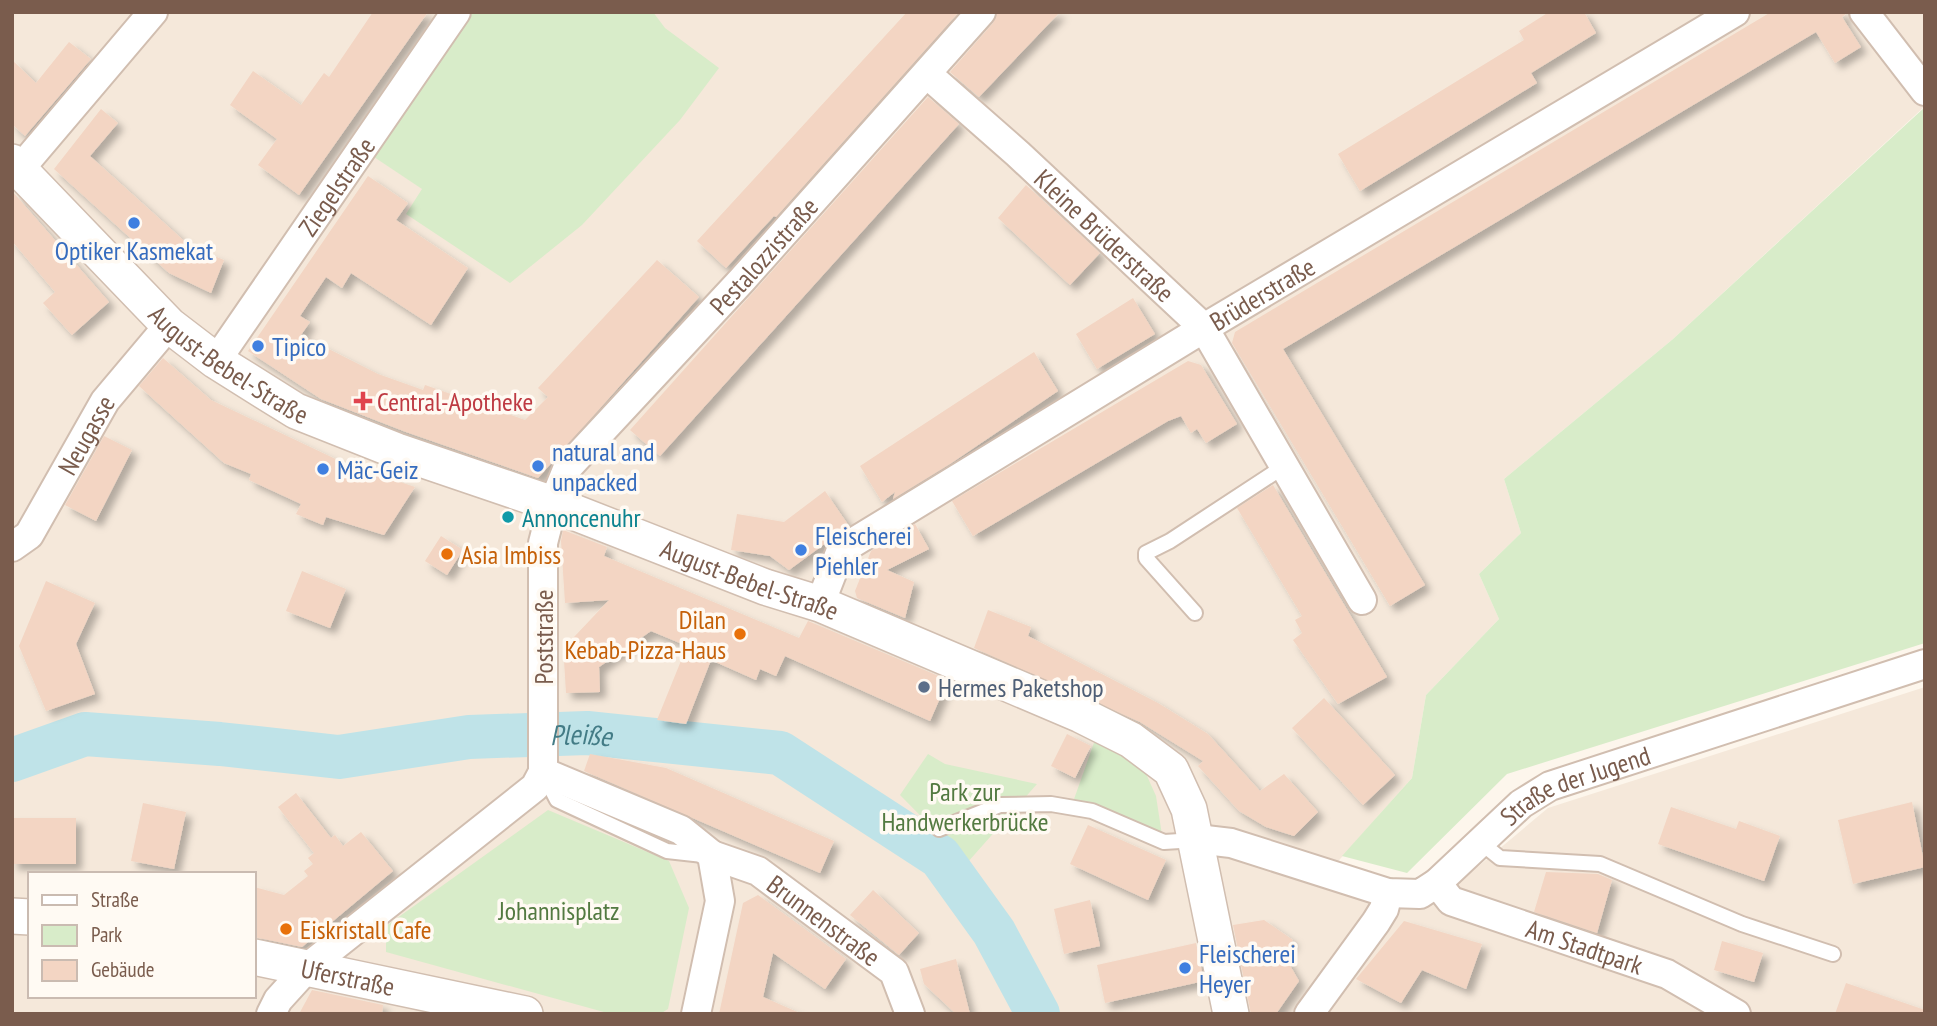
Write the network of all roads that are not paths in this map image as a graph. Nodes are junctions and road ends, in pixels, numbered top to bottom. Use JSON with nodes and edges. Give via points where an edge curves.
{"nodes":[{"id":1,"x":152,"y":12,"type":"edge"},
{"id":2,"x":456,"y":12,"type":"edge"},
{"id":3,"x":982,"y":12,"type":"edge"},
{"id":4,"x":1735,"y":12,"type":"edge"},
{"id":5,"x":1864,"y":12,"type":"edge"},
{"id":6,"x":927,"y":74,"type":"junction"},
{"id":7,"x":1925,"y":90,"type":"edge"},
{"id":8,"x":15,"y":168,"type":"edge"},
{"id":9,"x":169,"y":325,"type":"junction"},
{"id":10,"x":1204,"y":328,"type":"junction"},
{"id":11,"x":216,"y":361,"type":"junction"},
{"id":12,"x":1283,"y":467,"type":"junction"},
{"id":13,"x":553,"y":504,"type":"junction"},
{"id":14,"x":12,"y":547,"type":"edge"},
{"id":15,"x":1362,"y":600,"type":"dead end"},
{"id":16,"x":820,"y":604,"type":"junction"},
{"id":17,"x":1195,"y":613,"type":"dead end"},
{"id":18,"x":1925,"y":664,"type":"edge"},
{"id":19,"x":543,"y":765,"type":"junction"},
{"id":20,"x":939,"y":830,"type":"dead end"},
{"id":21,"x":1197,"y":839,"type":"junction"},
{"id":22,"x":1480,"y":842,"type":"junction"},
{"id":23,"x":712,"y":855,"type":"junction"},
{"id":24,"x":1437,"y":883,"type":"junction"},
{"id":25,"x":1388,"y":893,"type":"junction"},
{"id":26,"x":1833,"y":954,"type":"dead end"},
{"id":27,"x":256,"y":957,"type":"edge"},
{"id":28,"x":308,"y":967,"type":"junction"},
{"id":29,"x":446,"y":1006,"type":"edge"},
{"id":30,"x":271,"y":1014,"type":"edge"},
{"id":31,"x":525,"y":1014,"type":"edge"},
{"id":32,"x":696,"y":1014,"type":"edge"},
{"id":33,"x":910,"y":1014,"type":"edge"},
{"id":34,"x":1231,"y":1014,"type":"edge"},
{"id":35,"x":1309,"y":1014,"type":"edge"},
{"id":36,"x":1736,"y":1014,"type":"edge"}],
"edges":[{"from":1,"to":8,"type":"street"},
{"from":2,"to":11,"type":"street","name":"Ziegelstraße"},
{"from":3,"to":6,"type":"street","name":"Pestalozzistraße"},
{"from":4,"to":10,"type":"street","name":"Brüderstraße"},
{"from":5,"to":7,"type":"street"},
{"from":6,"to":10,"type":"street","name":"Kleine Brüderstraße"},
{"from":6,"to":13,"type":"street","name":"Pestalozzistraße","via":[[568,467]]},
{"from":8,"to":9,"type":"street","name":"August-Bebel-Straße"},
{"from":9,"to":11,"type":"street","name":"August-Bebel-Straße"},
{"from":9,"to":14,"type":"street","name":"Neugasse","via":[[105,401],[29,535]]},
{"from":10,"to":12,"type":"street","name":"Kleine Brüderstraße"},
{"from":10,"to":16,"type":"street","name":"Brüderstraße","via":[[841,550]]},
{"from":11,"to":13,"type":"street","name":"August-Bebel-Straße","via":[[296,411],[397,452]]},
{"from":12,"to":15,"type":"street","name":"Kleine Brüderstraße"},
{"from":12,"to":17,"type":"lane","via":[[1146,553]]},
{"from":13,"to":16,"type":"street","name":"August-Bebel-Straße"},
{"from":13,"to":19,"type":"street","name":"Poststraße","via":[[543,543]]},
{"from":16,"to":21,"type":"street","name":"August-Bebel-Straße","via":[[1131,740],[1171,770]]},
{"from":18,"to":22,"type":"street","name":"Straße der Jugend","via":[[1550,786],[1521,804]]},
{"from":19,"to":23,"type":"street","via":[[681,830]]},
{"from":19,"to":28,"type":"street","via":[[523,799]]},
{"from":20,"to":21,"type":"lane","via":[[1000,805],[1051,804],[1092,811],[1164,842]]},
{"from":21,"to":25,"type":"street","via":[[1231,843]]},
{"from":21,"to":34,"type":"street","name":"August-Bebel-Straße"},
{"from":22,"to":24,"type":"street","name":"Straße der Jugend"},
{"from":22,"to":26,"type":"lane","via":[[1500,858],[1600,864],[1742,924]]},
{"from":23,"to":32,"type":"street","via":[[720,901]]},
{"from":23,"to":33,"type":"street","name":"Brunnenstraße","via":[[758,870],[894,972]]},
{"from":24,"to":25,"type":"street","name":"Straße der Jugend","via":[[1420,894]]},
{"from":24,"to":36,"type":"street","name":"Am Stadtpark","via":[[1451,901],[1667,974]]},
{"from":25,"to":35,"type":"street","via":[[1376,922]]},
{"from":27,"to":28,"type":"street","name":"Uferstraße"},
{"from":28,"to":29,"type":"street","name":"Uferstraße"},
{"from":28,"to":30,"type":"street"},
{"from":29,"to":31,"type":"street","name":"Uferstraße"}]}
